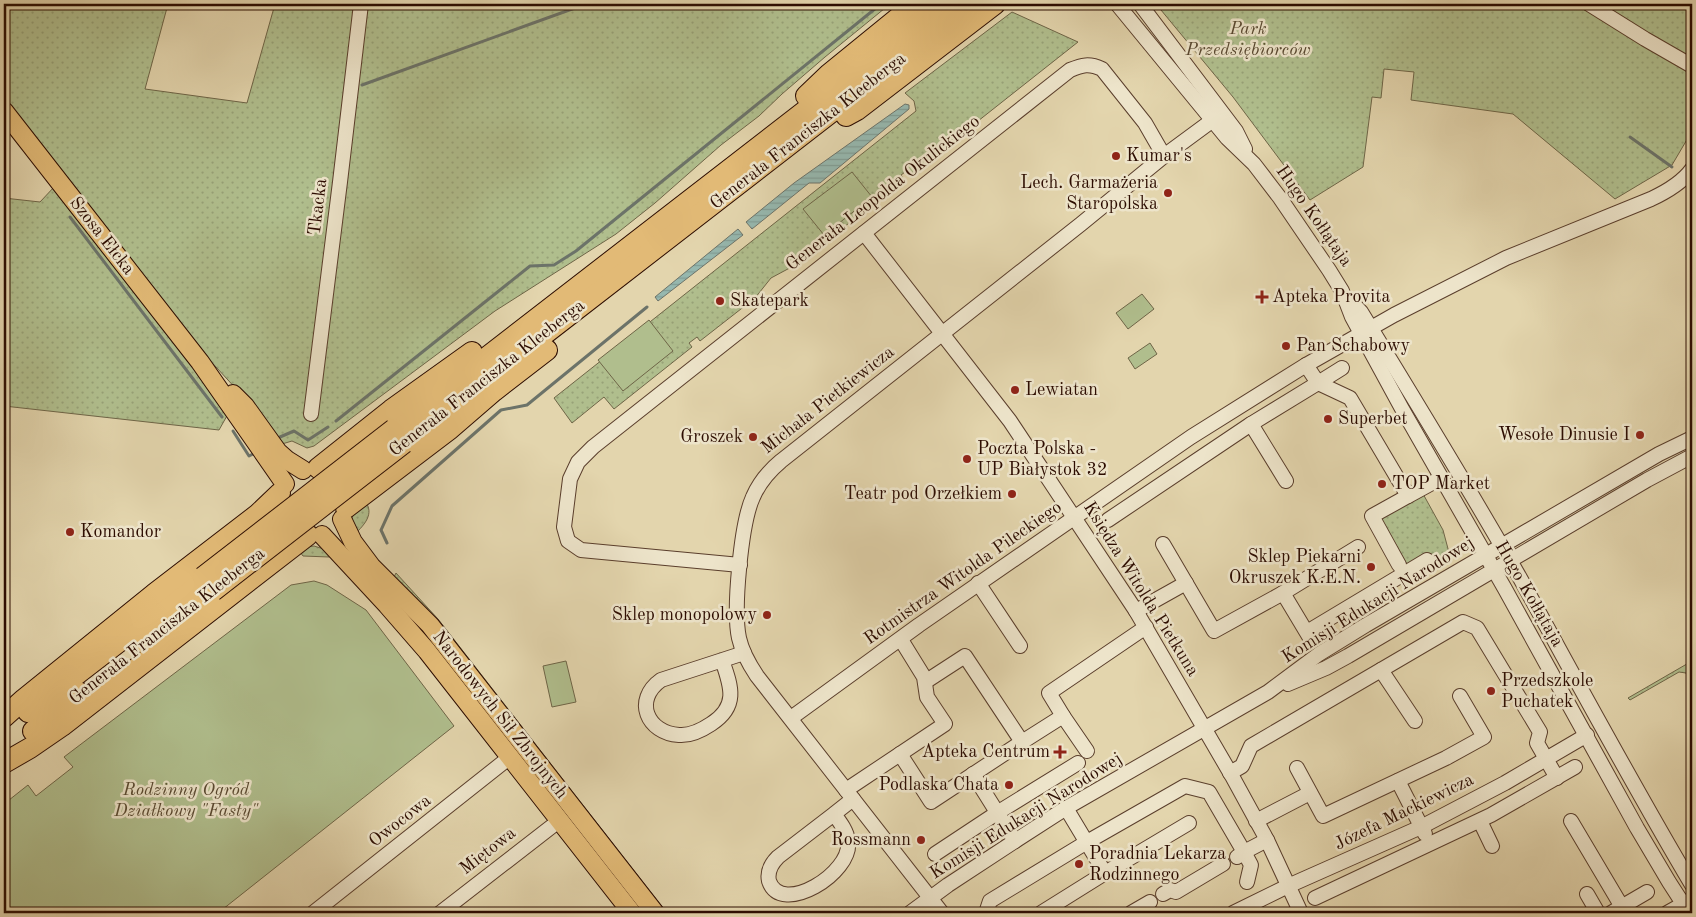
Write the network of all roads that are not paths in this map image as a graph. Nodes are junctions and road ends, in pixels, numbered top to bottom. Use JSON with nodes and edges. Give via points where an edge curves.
{"nodes":[{"id":1,"x":360,"y":4,"type":"edge"},
{"id":2,"x":915,"y":4,"type":"edge"},
{"id":3,"x":943,"y":4,"type":"edge"},
{"id":4,"x":971,"y":4,"type":"edge"},
{"id":5,"x":995,"y":4,"type":"edge"},
{"id":6,"x":1117,"y":4,"type":"edge"},
{"id":7,"x":1140,"y":4,"type":"edge"},
{"id":8,"x":1589,"y":4,"type":"edge"},
{"id":9,"x":1692,"y":66,"type":"edge"},
{"id":10,"x":4,"y":111,"type":"edge"},
{"id":11,"x":1218,"y":117,"type":"junction"},
{"id":12,"x":789,"y":146,"type":"junction"},
{"id":13,"x":1164,"y":156,"type":"junction"},
{"id":14,"x":1692,"y":170,"type":"edge"},
{"id":15,"x":725,"y":173,"type":"junction"},
{"id":16,"x":864,"y":232,"type":"junction"},
{"id":17,"x":616,"y":257,"type":"junction"},
{"id":18,"x":644,"y":258,"type":"junction"},
{"id":19,"x":1366,"y":330,"type":"junction"},
{"id":20,"x":943,"y":333,"type":"junction"},
{"id":21,"x":1306,"y":366,"type":"junction"},
{"id":22,"x":1342,"y":368,"type":"dead end"},
{"id":23,"x":1318,"y":383,"type":"junction"},
{"id":24,"x":311,"y":414,"type":"dead end"},
{"id":25,"x":245,"y":416,"type":"junction"},
{"id":26,"x":1251,"y":424,"type":"junction"},
{"id":27,"x":399,"y":436,"type":"junction"},
{"id":28,"x":1191,"y":438,"type":"junction"},
{"id":29,"x":1692,"y":438,"type":"edge"},
{"id":30,"x":1204,"y":456,"type":"junction"},
{"id":31,"x":1692,"y":456,"type":"edge"},
{"id":32,"x":310,"y":469,"type":"junction"},
{"id":33,"x":1441,"y":478,"type":"junction"},
{"id":34,"x":1286,"y":481,"type":"dead end"},
{"id":35,"x":282,"y":488,"type":"junction"},
{"id":36,"x":1408,"y":496,"type":"junction"},
{"id":37,"x":344,"y":514,"type":"junction"},
{"id":38,"x":1075,"y":517,"type":"junction"},
{"id":39,"x":1108,"y":520,"type":"dead end"},
{"id":40,"x":315,"y":535,"type":"junction"},
{"id":41,"x":1163,"y":544,"type":"dead end"},
{"id":42,"x":1501,"y":545,"type":"junction"},
{"id":43,"x":1358,"y":547,"type":"dead end"},
{"id":44,"x":1485,"y":555,"type":"junction"},
{"id":45,"x":1427,"y":560,"type":"dead end"},
{"id":46,"x":1510,"y":561,"type":"junction"},
{"id":47,"x":740,"y":565,"type":"junction"},
{"id":48,"x":1399,"y":565,"type":"dead end"},
{"id":49,"x":1494,"y":570,"type":"junction"},
{"id":50,"x":978,"y":583,"type":"junction"},
{"id":51,"x":1186,"y":583,"type":"junction"},
{"id":52,"x":208,"y":584,"type":"junction"},
{"id":53,"x":1283,"y":593,"type":"junction"},
{"id":54,"x":1136,"y":611,"type":"junction"},
{"id":55,"x":1146,"y":628,"type":"junction"},
{"id":56,"x":440,"y":638,"type":"junction"},
{"id":57,"x":903,"y":643,"type":"dead end"},
{"id":58,"x":1020,"y":646,"type":"dead end"},
{"id":59,"x":427,"y":651,"type":"junction"},
{"id":60,"x":744,"y":652,"type":"junction"},
{"id":61,"x":722,"y":660,"type":"junction"},
{"id":62,"x":1381,"y":670,"type":"junction"},
{"id":63,"x":925,"y":682,"type":"junction"},
{"id":64,"x":1268,"y":692,"type":"junction"},
{"id":65,"x":1460,"y":696,"type":"dead end"},
{"id":66,"x":1063,"y":716,"type":"junction"},
{"id":67,"x":4,"y":717,"type":"edge"},
{"id":68,"x":791,"y":718,"type":"junction"},
{"id":69,"x":1415,"y":721,"type":"dead end"},
{"id":70,"x":1204,"y":729,"type":"junction"},
{"id":71,"x":4,"y":730,"type":"edge"},
{"id":72,"x":1587,"y":735,"type":"junction"},
{"id":73,"x":1022,"y":742,"type":"junction"},
{"id":74,"x":1087,"y":751,"type":"dead end"},
{"id":75,"x":4,"y":754,"type":"edge"},
{"id":76,"x":900,"y":754,"type":"junction"},
{"id":77,"x":510,"y":757,"type":"junction"},
{"id":78,"x":1545,"y":759,"type":"junction"},
{"id":79,"x":4,"y":763,"type":"edge"},
{"id":80,"x":1078,"y":763,"type":"dead end"},
{"id":81,"x":1575,"y":767,"type":"dead end"},
{"id":82,"x":1297,"y":768,"type":"dead end"},
{"id":83,"x":1230,"y":773,"type":"junction"},
{"id":84,"x":973,"y":774,"type":"junction"},
{"id":85,"x":1557,"y":778,"type":"junction"},
{"id":86,"x":1398,"y":782,"type":"junction"},
{"id":87,"x":1310,"y":793,"type":"junction"},
{"id":88,"x":849,"y":794,"type":"junction"},
{"id":89,"x":1066,"y":808,"type":"junction"},
{"id":90,"x":998,"y":812,"type":"junction"},
{"id":91,"x":834,"y":814,"type":"junction"},
{"id":92,"x":560,"y":820,"type":"junction"},
{"id":93,"x":1256,"y":821,"type":"junction"},
{"id":94,"x":1480,"y":821,"type":"junction"},
{"id":95,"x":1572,"y":821,"type":"dead end"},
{"id":96,"x":1189,"y":823,"type":"dead end"},
{"id":97,"x":1421,"y":827,"type":"junction"},
{"id":98,"x":1015,"y":840,"type":"junction"},
{"id":99,"x":1267,"y":840,"type":"junction"},
{"id":100,"x":1087,"y":842,"type":"junction"},
{"id":101,"x":1430,"y":845,"type":"junction"},
{"id":102,"x":1492,"y":846,"type":"dead end"},
{"id":103,"x":935,"y":854,"type":"dead end"},
{"id":104,"x":1240,"y":855,"type":"junction"},
{"id":105,"x":1223,"y":864,"type":"dead end"},
{"id":106,"x":1105,"y":873,"type":"junction"},
{"id":107,"x":1247,"y":882,"type":"dead end"},
{"id":108,"x":1692,"y":885,"type":"edge"},
{"id":109,"x":1288,"y":886,"type":"junction"},
{"id":110,"x":1647,"y":892,"type":"dead end"},
{"id":111,"x":1163,"y":894,"type":"dead end"},
{"id":112,"x":1587,"y":894,"type":"dead end"},
{"id":113,"x":1316,"y":898,"type":"dead end"},
{"id":114,"x":930,"y":899,"type":"junction"},
{"id":115,"x":1150,"y":902,"type":"dead end"},
{"id":116,"x":1688,"y":906,"type":"edge"},
{"id":117,"x":1616,"y":910,"type":"edge"},
{"id":118,"x":313,"y":913,"type":"edge"},
{"id":119,"x":440,"y":913,"type":"edge"},
{"id":120,"x":632,"y":913,"type":"edge"},
{"id":121,"x":655,"y":913,"type":"edge"},
{"id":122,"x":910,"y":913,"type":"edge"},
{"id":123,"x":942,"y":913,"type":"edge"},
{"id":124,"x":986,"y":913,"type":"edge"},
{"id":125,"x":1041,"y":913,"type":"edge"},
{"id":126,"x":1131,"y":913,"type":"edge"},
{"id":127,"x":1233,"y":913,"type":"edge"},
{"id":128,"x":1301,"y":913,"type":"edge"},
{"id":129,"x":1598,"y":913,"type":"edge"},
{"id":130,"x":1667,"y":913,"type":"edge"}],
"edges":[{"from":1,"to":24,"type":"street","name":"Tkacka"},
{"from":2,"to":15,"type":"highway","via":[[829,74],[752,143]]},
{"from":3,"to":15,"type":"highway","name":"Generała Franciszka Kleeberga"},
{"from":4,"to":12,"type":"highway","name":"Generała Franciszka Kleeberga"},
{"from":5,"to":12,"type":"highway","via":[[857,110]]},
{"from":6,"to":11,"type":"street","name":"Hugo Kołłątaja"},
{"from":7,"to":11,"type":"street","name":"Hugo Kołłątaja"},
{"from":8,"to":9,"type":"street"},
{"from":10,"to":25,"type":"main road","name":"Szosa Ełcka"},
{"from":11,"to":13,"type":"street","name":"Michała Pietkiewicza"},
{"from":11,"to":19,"type":"street","name":"Hugo Kołłątaja","via":[[1227,138],[1254,164],[1307,236],[1342,291],[1361,312]]},
{"from":12,"to":18,"type":"highway","name":"Generała Franciszka Kleeberga"},
{"from":13,"to":16,"type":"street","name":"Generała Leopolda Okulickiego","via":[[1145,123],[1102,69],[1081,65],[1070,70]]},
{"from":13,"to":20,"type":"street","name":"Michała Pietkiewicza"},
{"from":14,"to":19,"type":"street","name":"Rotmistrza Witolda Pileckiego","via":[[1680,182],[1651,199],[1506,258]]},
{"from":15,"to":17,"type":"highway","name":"Generała Franciszka Kleeberga"},
{"from":16,"to":20,"type":"street","name":"Księdza Witolda Pietkuna"},
{"from":16,"to":47,"type":"street","name":"Generała Leopolda Okulickiego","via":[[593,447],[578,462],[570,479],[564,527],[568,541],[581,550]]},
{"from":17,"to":27,"type":"highway","name":"Generała Franciszka Kleeberga"},
{"from":17,"to":32,"type":"highway","via":[[521,314]]},
{"from":18,"to":27,"type":"highway","name":"Generała Franciszka Kleeberga"},
{"from":18,"to":37,"type":"highway","via":[[557,342]]},
{"from":19,"to":21,"type":"street","name":"Rotmistrza Witolda Pileckiego"},
{"from":19,"to":33,"type":"street","name":"Hugo Kołłątaja"},
{"from":19,"to":42,"type":"street","name":"Hugo Kołłątaja","via":[[1435,433]]},
{"from":20,"to":38,"type":"street","name":"Księdza Witolda Pietkuna","via":[[1010,421]]},
{"from":20,"to":47,"type":"street","name":"Michała Pietkiewicza","via":[[768,472],[747,512]]},
{"from":21,"to":23,"type":"street"},
{"from":21,"to":28,"type":"street","name":"Rotmistrza Witolda Pileckiego"},
{"from":22,"to":23,"type":"street"},
{"from":23,"to":26,"type":"street"},
{"from":23,"to":36,"type":"street","via":[[1350,398]]},
{"from":25,"to":32,"type":"main road","name":"Szosa Ełcka","via":[[281,455]]},
{"from":25,"to":35,"type":"main road","name":"Szosa Ełcka"},
{"from":26,"to":30,"type":"street"},
{"from":26,"to":34,"type":"street"},
{"from":27,"to":52,"type":"highway","name":"Generała Franciszka Kleeberga","bridge":true},
{"from":28,"to":30,"type":"street"},
{"from":28,"to":38,"type":"street","name":"Rotmistrza Witolda Pileckiego"},
{"from":29,"to":42,"type":"street","name":"Komisji Edukacji Narodowej","via":[[1658,454]]},
{"from":30,"to":39,"type":"street"},
{"from":31,"to":46,"type":"street","name":"Komisji Edukacji Narodowej"},
{"from":32,"to":35,"type":"main road","via":[[292,475]]},
{"from":32,"to":37,"type":"main road","via":[[328,472],[337,478],[347,497]]},
{"from":33,"to":36,"type":"street"},
{"from":33,"to":44,"type":"street","name":"Hugo Kołłątaja"},
{"from":35,"to":40,"type":"main road","via":[[279,504],[288,525],[297,532]]},
{"from":35,"to":67,"type":"highway","via":[[258,514],[146,600]]},
{"from":36,"to":48,"type":"street","via":[[1372,516]]},
{"from":37,"to":40,"type":"main road","via":[[330,532]]},
{"from":37,"to":56,"type":"main road","name":"Narodowych Sił Zbrojnych","via":[[353,542],[371,566]]},
{"from":38,"to":50,"type":"street","name":"Rotmistrza Witolda Pileckiego"},
{"from":38,"to":54,"type":"street","name":"Księdza Witolda Pietkuna"},
{"from":40,"to":59,"type":"main road","name":"Narodowych Sił Zbrojnych","via":[[388,605]]},
{"from":40,"to":79,"type":"highway","via":[[62,726]]},
{"from":41,"to":51,"type":"street"},
{"from":42,"to":44,"type":"street","name":"Komisji Edukacji Narodowej"},
{"from":42,"to":46,"type":"street","name":"Hugo Kołłątaja"},
{"from":43,"to":53,"type":"street"},
{"from":44,"to":49,"type":"street","name":"Hugo Kołłątaja"},
{"from":44,"to":64,"type":"street","name":"Komisji Edukacji Narodowej","via":[[1319,654]]},
{"from":45,"to":53,"type":"street","via":[[1309,635]]},
{"from":46,"to":49,"type":"street","name":"Komisji Edukacji Narodowej"},
{"from":46,"to":108,"type":"street","name":"Hugo Kołłątaja"},
{"from":47,"to":60,"type":"street","name":"Michała Pietkiewicza","via":[[737,614]]},
{"from":49,"to":64,"type":"street","name":"Komisji Edukacji Narodowej","via":[[1326,668]]},
{"from":49,"to":72,"type":"street","name":"Hugo Kołłątaja"},
{"from":50,"to":58,"type":"street"},
{"from":50,"to":68,"type":"street","name":"Rotmistrza Witolda Pileckiego"},
{"from":51,"to":53,"type":"street","via":[[1214,631]]},
{"from":51,"to":54,"type":"street"},
{"from":52,"to":71,"type":"highway","name":"Generała Franciszka Kleeberga"},
{"from":52,"to":75,"type":"highway","name":"Generała Franciszka Kleeberga"},
{"from":54,"to":55,"type":"street","name":"Księdza Witolda Pietkuna"},
{"from":55,"to":66,"type":"street","via":[[1049,692]]},
{"from":55,"to":70,"type":"street","name":"Księdza Witolda Pietkuna"},
{"from":56,"to":59,"type":"main road"},
{"from":56,"to":121,"type":"main road","name":"Narodowych Sił Zbrojnych"},
{"from":57,"to":63,"type":"street"},
{"from":59,"to":77,"type":"main road","name":"Narodowych Sił Zbrojnych"},
{"from":60,"to":61,"type":"street"},
{"from":60,"to":68,"type":"street","name":"Michała Pietkiewicza","via":[[749,665]]},
{"from":61,"to":61,"type":"street","via":[[661,680],[655,685],[647,696],[651,723],[658,729],[680,736],[692,734],[716,721],[725,713],[732,695]]},
{"from":62,"to":69,"type":"street"},
{"from":62,"to":78,"type":"street","via":[[1464,622],[1477,628],[1540,732],[1538,744]]},
{"from":62,"to":83,"type":"street","via":[[1251,746],[1242,766]]},
{"from":63,"to":73,"type":"street","via":[[965,656]]},
{"from":63,"to":76,"type":"street","via":[[927,697],[945,724]]},
{"from":64,"to":70,"type":"street","name":"Komisji Edukacji Narodowej"},
{"from":65,"to":86,"type":"street","via":[[1484,737]]},
{"from":66,"to":73,"type":"street"},
{"from":66,"to":74,"type":"street"},
{"from":68,"to":88,"type":"street","name":"Michała Pietkiewicza"},
{"from":70,"to":83,"type":"street","name":"Księdza Witolda Pietkuna"},
{"from":70,"to":89,"type":"street","name":"Komisji Edukacji Narodowej"},
{"from":72,"to":78,"type":"street","name":"Józefa Mackiewicza"},
{"from":72,"to":116,"type":"street","name":"Hugo Kołłątaja","via":[[1637,828]]},
{"from":73,"to":84,"type":"street"},
{"from":76,"to":84,"type":"street","via":[[930,802]]},
{"from":76,"to":88,"type":"street"},
{"from":77,"to":92,"type":"main road","name":"Narodowych Sił Zbrojnych"},
{"from":77,"to":118,"type":"street","name":"Owocowa"},
{"from":78,"to":85,"type":"street"},
{"from":78,"to":97,"type":"street","name":"Józefa Mackiewicza"},
{"from":80,"to":90,"type":"street"},
{"from":81,"to":85,"type":"street"},
{"from":82,"to":87,"type":"street"},
{"from":83,"to":93,"type":"street","name":"Księdza Witolda Pietkuna"},
{"from":84,"to":90,"type":"street"},
{"from":85,"to":94,"type":"street"},
{"from":86,"to":87,"type":"street","via":[[1323,816]]},
{"from":86,"to":97,"type":"street"},
{"from":87,"to":93,"type":"street"},
{"from":88,"to":91,"type":"street"},
{"from":88,"to":114,"type":"street","name":"Michała Pietkiewicza"},
{"from":89,"to":98,"type":"street","name":"Komisji Edukacji Narodowej"},
{"from":89,"to":100,"type":"street"},
{"from":90,"to":98,"type":"street"},
{"from":90,"to":103,"type":"street"},
{"from":91,"to":91,"type":"street","via":[[848,841],[848,852],[841,867],[807,896],[788,900],[778,895],[769,879],[772,865]]},
{"from":92,"to":119,"type":"street","name":"Miętowa"},
{"from":92,"to":120,"type":"main road","name":"Narodowych Sił Zbrojnych"},
{"from":93,"to":99,"type":"street","name":"Księdza Witolda Pietkuna"},
{"from":94,"to":101,"type":"street"},
{"from":94,"to":102,"type":"street"},
{"from":95,"to":117,"type":"street"},
{"from":96,"to":106,"type":"street"},
{"from":97,"to":101,"type":"street"},
{"from":97,"to":109,"type":"street","name":"Józefa Mackiewicza"},
{"from":98,"to":114,"type":"street","name":"Komisji Edukacji Narodowej"},
{"from":99,"to":104,"type":"street"},
{"from":99,"to":109,"type":"street","name":"Księdza Witolda Pietkuna"},
{"from":100,"to":104,"type":"street","via":[[1185,786],[1208,792]]},
{"from":100,"to":106,"type":"street"},
{"from":100,"to":124,"type":"street","via":[[990,901]]},
{"from":101,"to":113,"type":"street"},
{"from":104,"to":107,"type":"street","via":[[1251,865]]},
{"from":105,"to":111,"type":"street","via":[[1176,892],[1170,890]]},
{"from":106,"to":125,"type":"street"},
{"from":109,"to":127,"type":"street","name":"Józefa Mackiewicza"},
{"from":109,"to":128,"type":"street","name":"Księdza Witolda Pietkuna"},
{"from":110,"to":117,"type":"street"},
{"from":112,"to":129,"type":"street"},
{"from":114,"to":122,"type":"street","name":"Komisji Edukacji Narodowej"},
{"from":114,"to":123,"type":"street","name":"Michała Pietkiewicza"},
{"from":115,"to":126,"type":"street"},
{"from":116,"to":130,"type":"street"}]}
